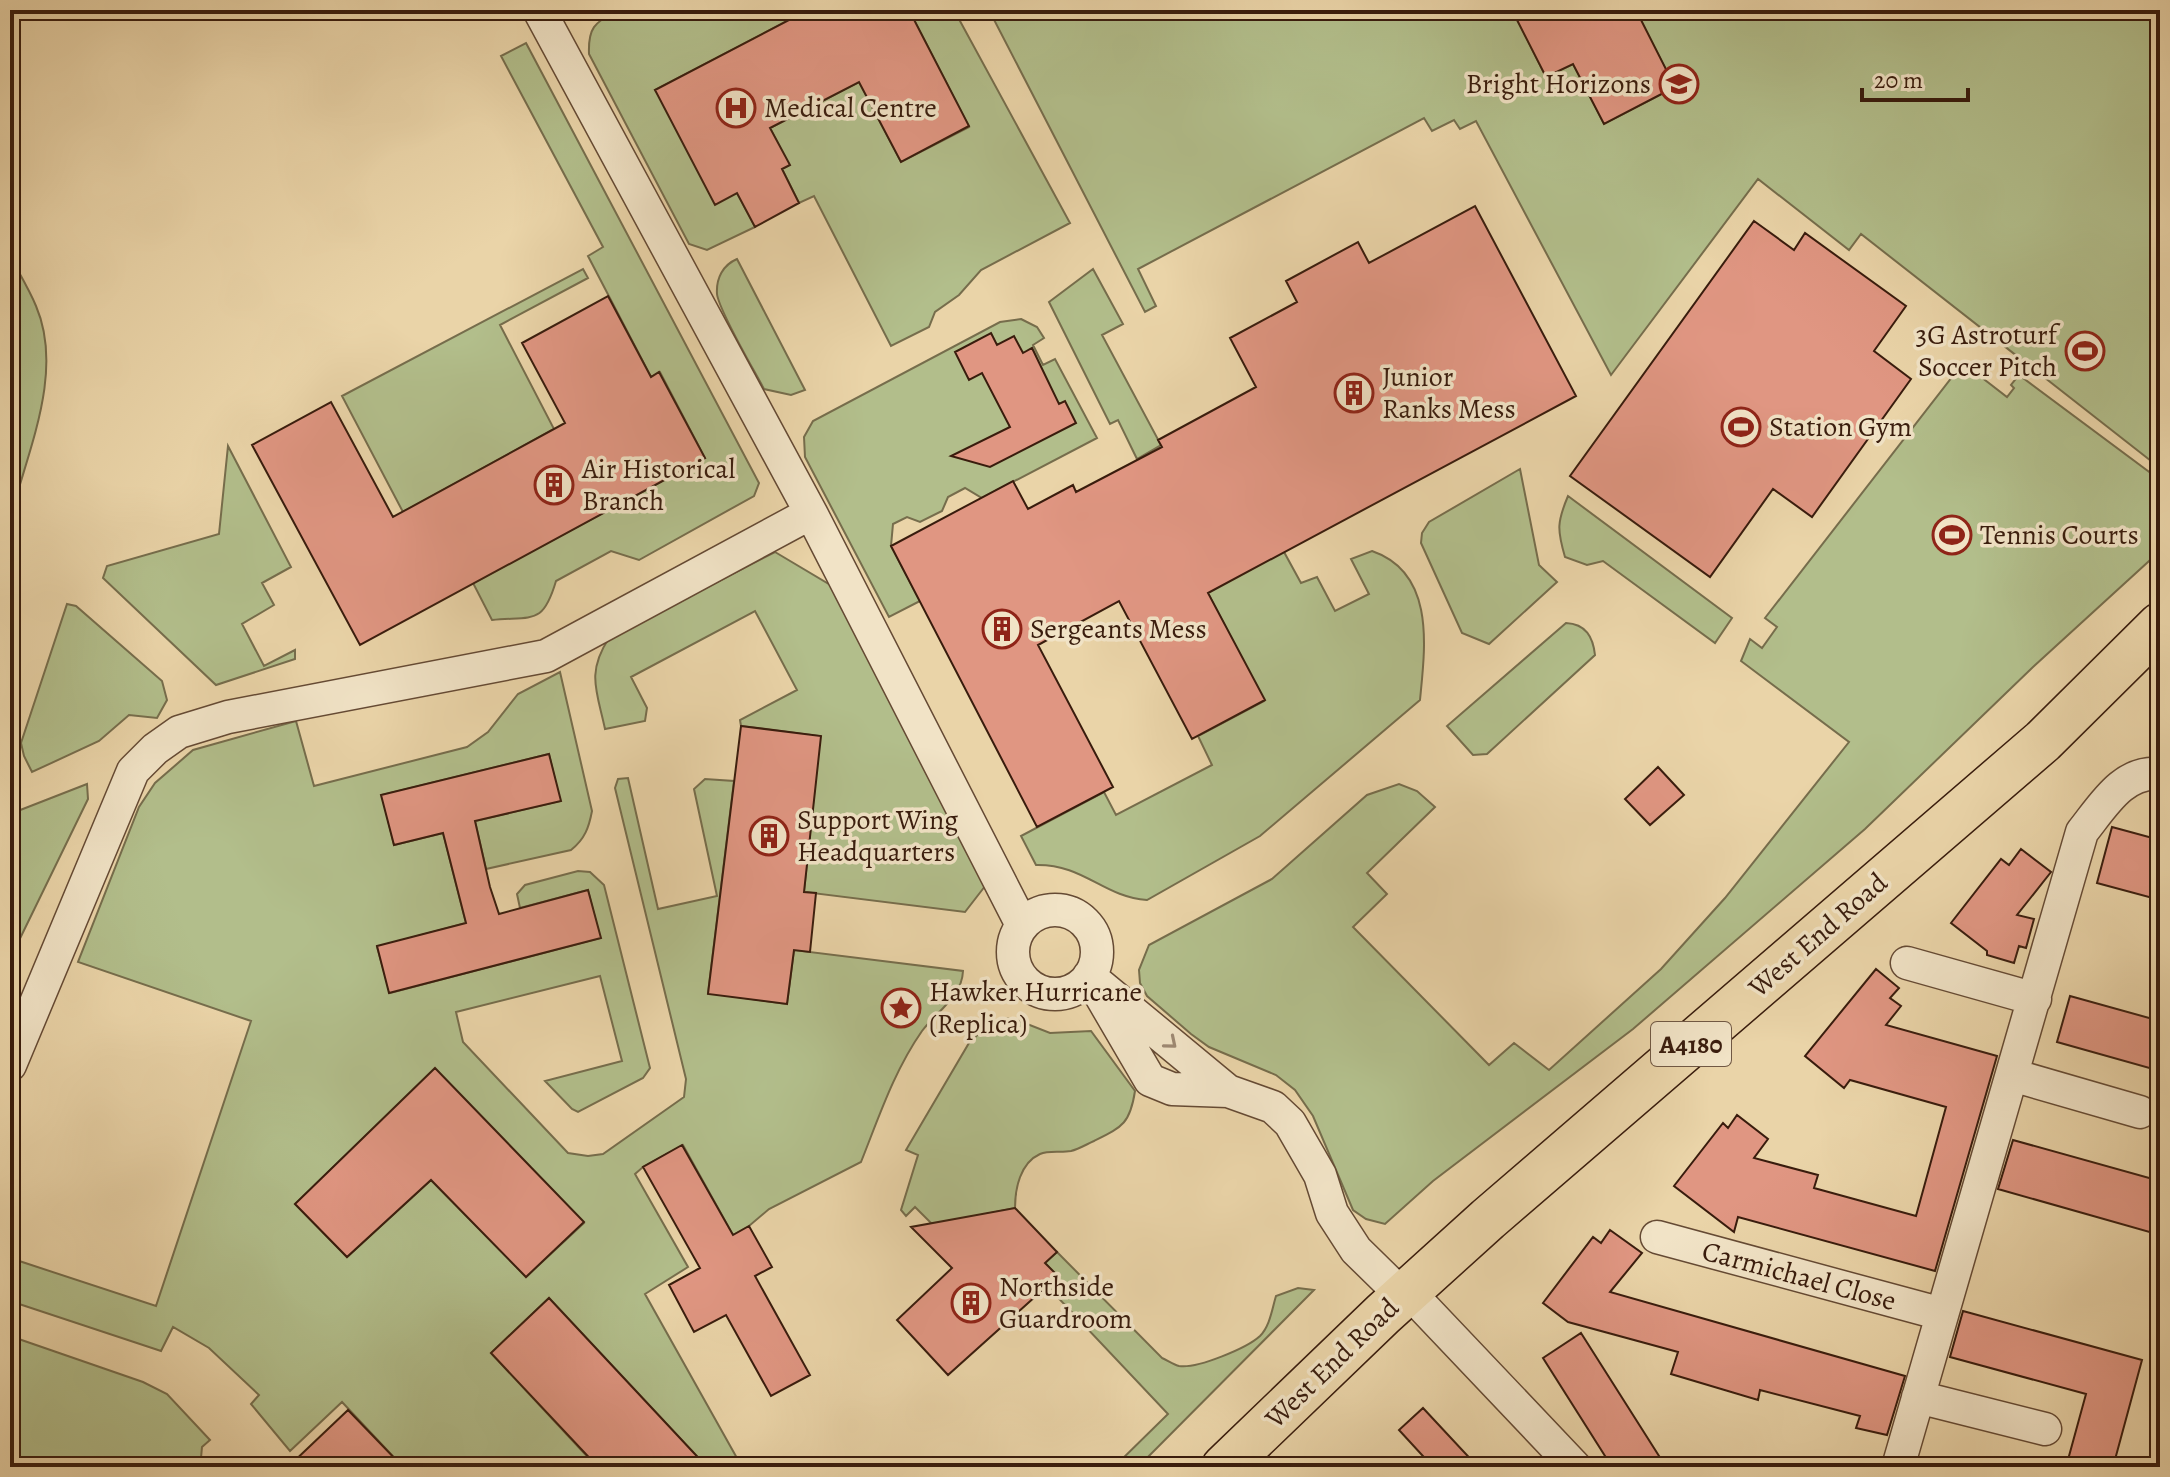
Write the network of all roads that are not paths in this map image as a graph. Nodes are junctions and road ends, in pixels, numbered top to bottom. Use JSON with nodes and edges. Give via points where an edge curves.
{"nodes":[{"id":1,"x":539,"y":10,"type":"edge"},
{"id":2,"x":811,"y":513,"type":"junction"},
{"id":3,"x":2160,"y":625,"type":"edge"},
{"id":4,"x":2160,"y":774,"type":"edge"},
{"id":5,"x":1022,"y":925,"type":"junction"},
{"id":6,"x":1907,"y":963,"type":"dead end"},
{"id":7,"x":1089,"y":976,"type":"junction"},
{"id":8,"x":2035,"y":999,"type":"junction"},
{"id":9,"x":10,"y":1065,"type":"edge"},
{"id":10,"x":2012,"y":1075,"type":"junction"},
{"id":11,"x":2140,"y":1112,"type":"dead end"},
{"id":12,"x":1657,"y":1237,"type":"dead end"},
{"id":13,"x":1405,"y":1293,"type":"junction"},
{"id":14,"x":1942,"y":1314,"type":"junction"},
{"id":15,"x":1918,"y":1397,"type":"junction"},
{"id":16,"x":2045,"y":1429,"type":"dead end"},
{"id":17,"x":1224,"y":1467,"type":"edge"},
{"id":18,"x":1575,"y":1467,"type":"edge"},
{"id":19,"x":1898,"y":1467,"type":"edge"}],
"edges":[{"from":1,"to":2,"type":"street"},
{"from":2,"to":5,"type":"street"},
{"from":2,"to":9,"type":"street","via":[[546,656],[228,717],[167,740],[133,771]]},
{"from":3,"to":13,"type":"main road","name":"West End Road","number":"A4180","via":[[2043,741]]},
{"from":4,"to":8,"type":"street","via":[[2148,773],[2120,785],[2082,832]]},
{"from":5,"to":7,"type":"street","via":[[1032,916],[1057,909],[1081,919],[1095,940],[1095,965]]},
{"from":5,"to":7,"type":"street","via":[[1013,958],[1033,988],[1057,994]]},
{"from":6,"to":8,"type":"street"},
{"from":7,"to":13,"type":"street","via":[[1228,1091],[1273,1107],[1290,1123],[1320,1175],[1332,1213],[1356,1250]]},
{"from":8,"to":10,"type":"street"},
{"from":10,"to":11,"type":"street"},
{"from":10,"to":14,"type":"street"},
{"from":12,"to":14,"type":"street","name":"Carmichael Close"},
{"from":13,"to":17,"type":"main road","name":"West End Road","number":"A4180"},
{"from":13,"to":18,"type":"street"},
{"from":14,"to":15,"type":"street"},
{"from":15,"to":16,"type":"street"},
{"from":15,"to":19,"type":"street"}]}
